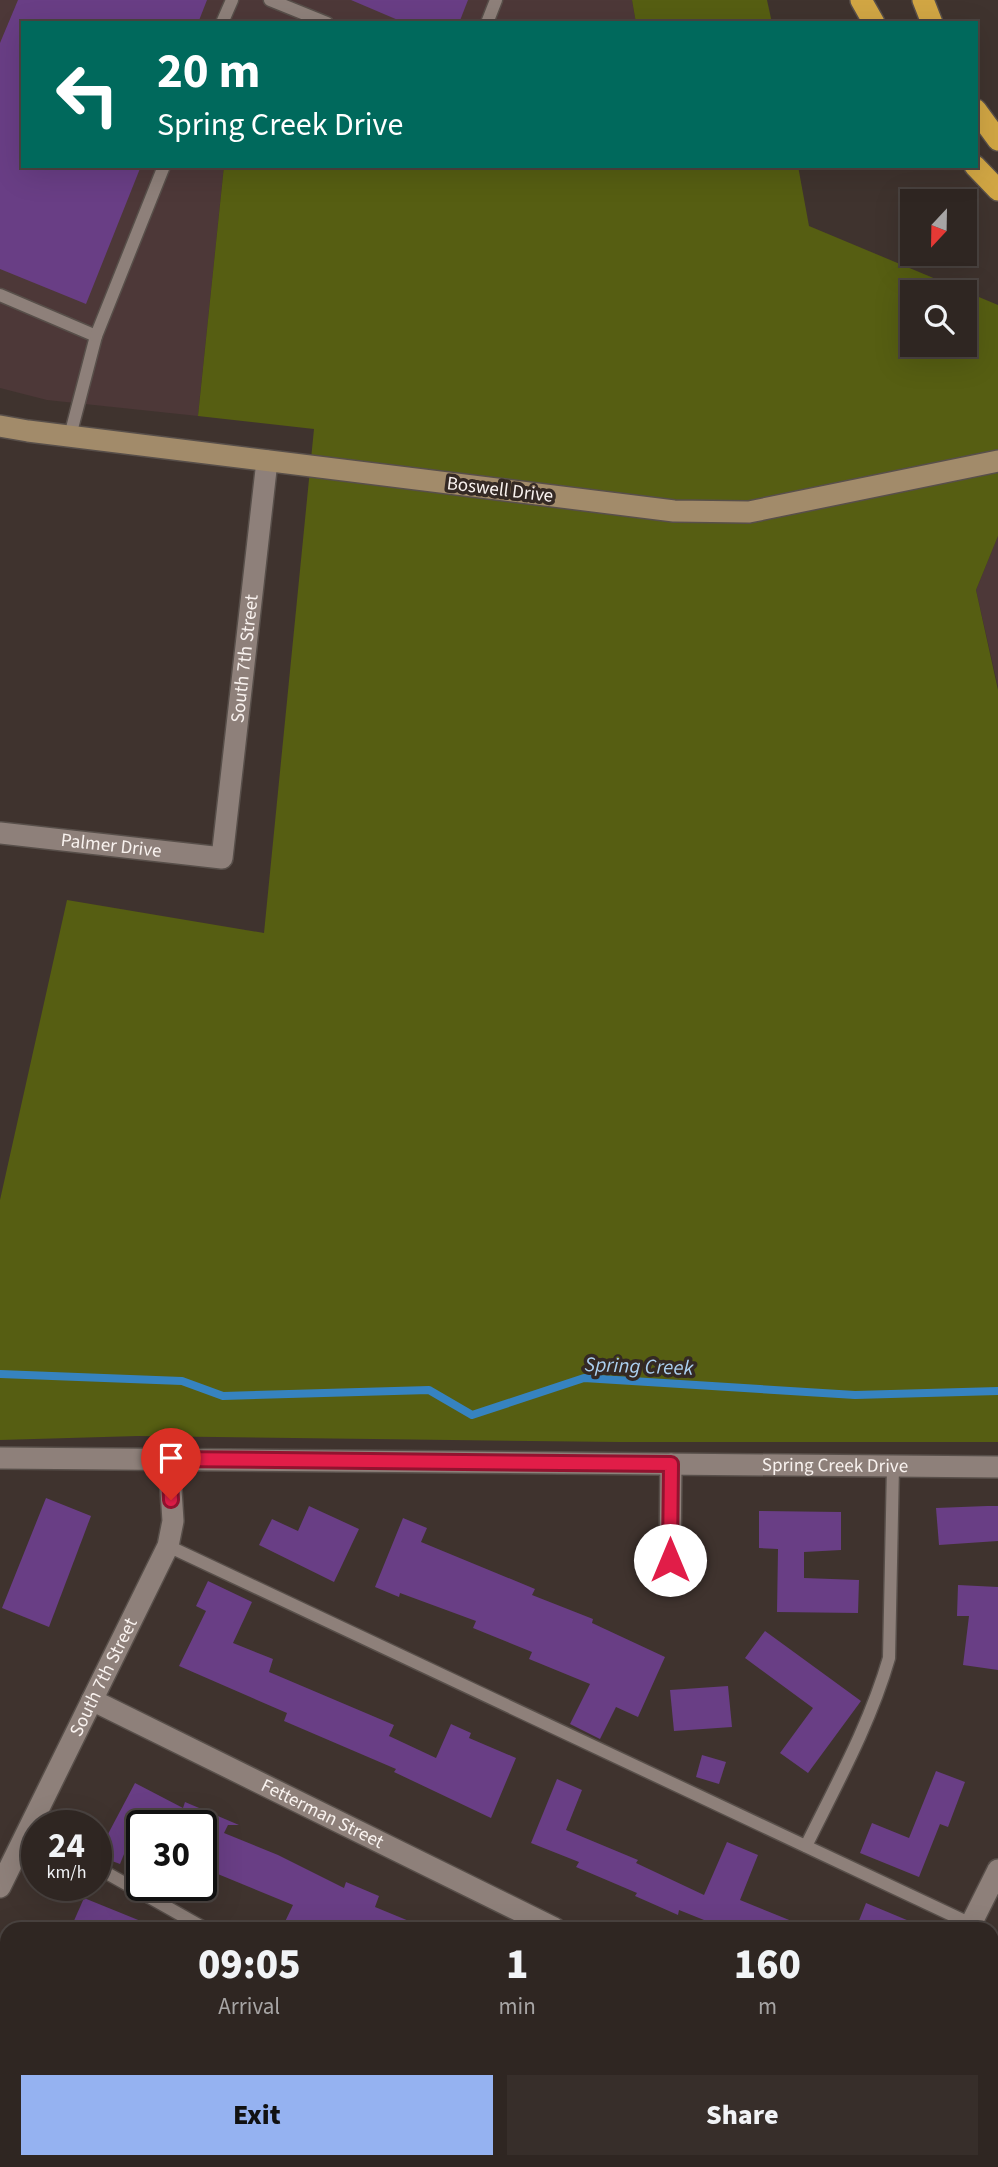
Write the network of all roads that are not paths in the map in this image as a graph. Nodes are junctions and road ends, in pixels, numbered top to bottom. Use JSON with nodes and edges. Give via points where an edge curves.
{"nodes":[{"id":1,"x":232,"y":0,"type":"edge"},
{"id":2,"x":270,"y":0,"type":"edge"},
{"id":3,"x":496,"y":0,"type":"edge"},
{"id":4,"x":862,"y":0,"type":"edge"},
{"id":5,"x":923,"y":0,"type":"edge"},
{"id":6,"x":223,"y":21,"type":"edge"},
{"id":7,"x":322,"y":21,"type":"edge"},
{"id":8,"x":488,"y":21,"type":"edge"},
{"id":9,"x":873,"y":21,"type":"edge"},
{"id":10,"x":931,"y":21,"type":"edge"},
{"id":11,"x":978,"y":113,"type":"edge"},
{"id":12,"x":998,"y":140,"type":"edge"},
{"id":13,"x":163,"y":168,"type":"edge"},
{"id":14,"x":977,"y":168,"type":"edge"},
{"id":15,"x":998,"y":190,"type":"edge"},
{"id":16,"x":0,"y":295,"type":"edge"},
{"id":17,"x":96,"y":336,"type":"junction"},
{"id":18,"x":0,"y":426,"type":"edge"},
{"id":19,"x":70,"y":436,"type":"junction"},
{"id":20,"x":267,"y":461,"type":"junction"},
{"id":21,"x":998,"y":461,"type":"edge"},
{"id":22,"x":0,"y":833,"type":"edge"},
{"id":23,"x":222,"y":858,"type":"joint"},
{"id":24,"x":0,"y":1458,"type":"edge"},
{"id":25,"x":169,"y":1459,"type":"junction"},
{"id":26,"x":671,"y":1464,"type":"junction"},
{"id":27,"x":893,"y":1466,"type":"junction"},
{"id":28,"x":998,"y":1467,"type":"edge"},
{"id":29,"x":168,"y":1546,"type":"junction"},
{"id":30,"x":670,"y":1560,"type":"dead end"},
{"id":31,"x":92,"y":1700,"type":"junction"},
{"id":32,"x":42,"y":1810,"type":"edge"},
{"id":33,"x":806,"y":1846,"type":"junction"},
{"id":34,"x":21,"y":1851,"type":"edge"},
{"id":35,"x":998,"y":1870,"type":"edge"},
{"id":36,"x":112,"y":1876,"type":"edge"},
{"id":37,"x":0,"y":1887,"type":"edge"},
{"id":38,"x":193,"y":1922,"type":"edge"},
{"id":39,"x":542,"y":1922,"type":"edge"},
{"id":40,"x":962,"y":1922,"type":"edge"},
{"id":41,"x":972,"y":1922,"type":"edge"}],
"edges":[{"from":1,"to":6,"type":"lane"},
{"from":2,"to":7,"type":"lane"},
{"from":3,"to":8,"type":"lane"},
{"from":4,"to":9,"type":"highway"},
{"from":5,"to":10,"type":"highway"},
{"from":11,"to":12,"type":"highway"},
{"from":13,"to":17,"type":"lane"},
{"from":14,"to":15,"type":"highway"},
{"from":16,"to":17,"type":"lane"},
{"from":17,"to":19,"type":"lane"},
{"from":18,"to":19,"type":"street","name":"Boswell Drive"},
{"from":19,"to":20,"type":"street","name":"Boswell Drive"},
{"from":20,"to":21,"type":"street","name":"Boswell Drive","via":[[674,512],[749,512]]},
{"from":20,"to":23,"type":"street","name":"South 7th Street"},
{"from":22,"to":23,"type":"street","name":"Palmer Drive"},
{"from":24,"to":25,"type":"street","name":"Spring Creek Drive"},
{"from":25,"to":26,"type":"street","name":"Spring Creek Drive"},
{"from":25,"to":29,"type":"street","name":"South 7th Street","via":[[173,1521]]},
{"from":26,"to":27,"type":"street","name":"Spring Creek Drive"},
{"from":26,"to":30,"type":"street"},
{"from":27,"to":28,"type":"street","name":"Spring Creek Drive"},
{"from":27,"to":33,"type":"lane","via":[[889,1658],[861,1733]]},
{"from":29,"to":31,"type":"street","name":"South 7th Street"},
{"from":29,"to":33,"type":"lane"},
{"from":31,"to":32,"type":"street","name":"South 7th Street"},
{"from":31,"to":39,"type":"street","name":"Fetterman Street"},
{"from":33,"to":40,"type":"lane"},
{"from":34,"to":37,"type":"street","name":"South 7th Street"},
{"from":35,"to":41,"type":"street"},
{"from":36,"to":38,"type":"lane"}]}
